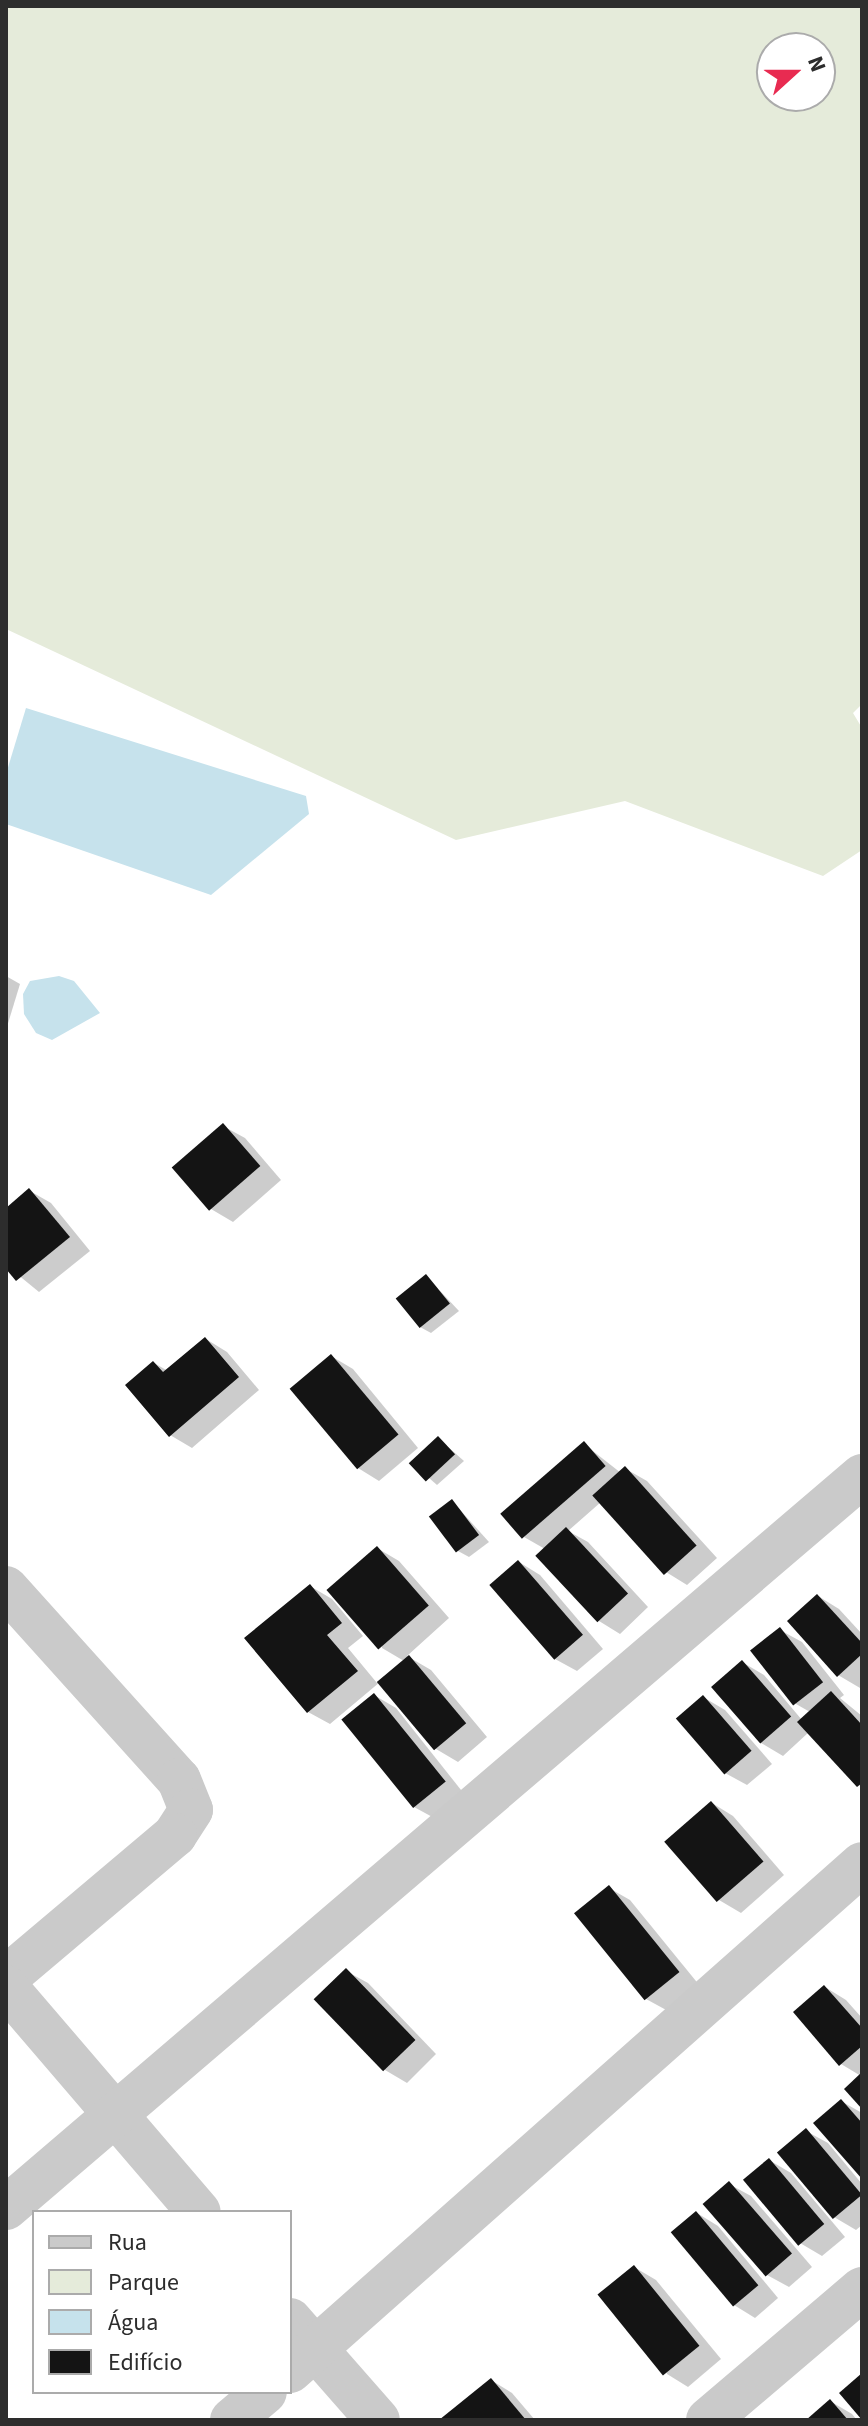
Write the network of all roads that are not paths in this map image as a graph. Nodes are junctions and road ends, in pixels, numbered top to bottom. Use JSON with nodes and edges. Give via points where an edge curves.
{"nodes":[{"id":1,"x":862,"y":1476,"type":"edge"},
{"id":2,"x":6,"y":1588,"type":"edge"},
{"id":3,"x":862,"y":1864,"type":"edge"},
{"id":4,"x":6,"y":1978,"type":"edge"},
{"id":5,"x":6,"y":1987,"type":"edge"},
{"id":6,"x":117,"y":2115,"type":"junction"},
{"id":7,"x":6,"y":2208,"type":"edge"},
{"id":8,"x":197,"y":2210,"type":"edge"},
{"id":9,"x":862,"y":2289,"type":"edge"},
{"id":10,"x":298,"y":2347,"type":"edge"},
{"id":11,"x":263,"y":2394,"type":"edge"},
{"id":12,"x":232,"y":2420,"type":"edge"},
{"id":13,"x":378,"y":2420,"type":"edge"},
{"id":14,"x":708,"y":2420,"type":"edge"}],
"edges":[{"from":1,"to":6,"type":"street"},
{"from":2,"to":4,"type":"street","via":[[179,1780],[191,1810],[175,1835]]},
{"from":3,"to":10,"type":"street"},
{"from":5,"to":6,"type":"street"},
{"from":6,"to":7,"type":"street"},
{"from":6,"to":8,"type":"street"},
{"from":9,"to":14,"type":"street"},
{"from":10,"to":13,"type":"street"},
{"from":11,"to":12,"type":"street"}]}
